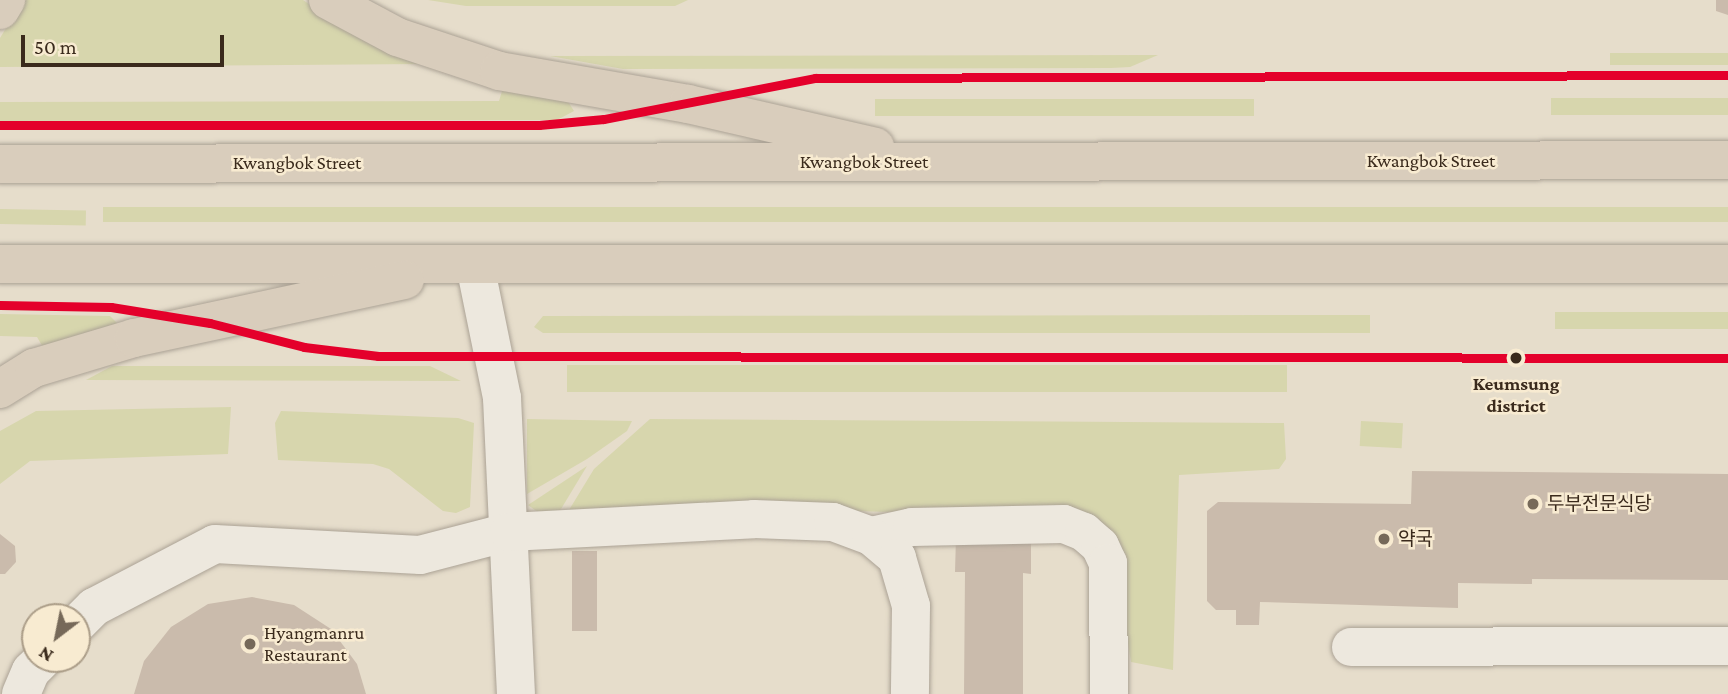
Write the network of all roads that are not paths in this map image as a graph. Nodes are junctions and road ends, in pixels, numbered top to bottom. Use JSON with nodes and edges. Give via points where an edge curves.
{"nodes":[{"id":1,"x":6,"y":0,"type":"edge"},
{"id":2,"x":328,"y":0,"type":"edge"},
{"id":3,"x":0,"y":9,"type":"edge"},
{"id":4,"x":1728,"y":160,"type":"edge"},
{"id":5,"x":938,"y":162,"type":"junction"},
{"id":6,"x":0,"y":164,"type":"edge"},
{"id":7,"x":0,"y":264,"type":"edge"},
{"id":8,"x":1728,"y":264,"type":"edge"},
{"id":9,"x":475,"y":265,"type":"junction"},
{"id":10,"x":0,"y":389,"type":"edge"},
{"id":11,"x":509,"y":532,"type":"junction"},
{"id":12,"x":871,"y":536,"type":"junction"},
{"id":13,"x":91,"y":610,"type":"edge"},
{"id":14,"x":1728,"y":646,"type":"edge"},
{"id":15,"x":1351,"y":647,"type":"dead end"},
{"id":16,"x":31,"y":673,"type":"edge"},
{"id":17,"x":21,"y":694,"type":"edge"},
{"id":18,"x":516,"y":694,"type":"edge"},
{"id":19,"x":910,"y":694,"type":"edge"},
{"id":20,"x":1109,"y":694,"type":"edge"}],
"edges":[{"from":1,"to":3,"type":"highway"},
{"from":2,"to":5,"type":"highway","via":[[397,37],[499,71],[688,104]]},
{"from":4,"to":5,"type":"highway","name":"Kwangbok Street"},
{"from":5,"to":6,"type":"highway","name":"Kwangbok Street"},
{"from":7,"to":9,"type":"highway"},
{"from":8,"to":9,"type":"highway"},
{"from":9,"to":10,"type":"highway","via":[[134,338],[34,368]]},
{"from":9,"to":11,"type":"street","via":[[502,398]]},
{"from":11,"to":12,"type":"street","via":[[754,519],[833,523]]},
{"from":11,"to":13,"type":"street","via":[[420,555],[215,544]]},
{"from":11,"to":18,"type":"street"},
{"from":12,"to":19,"type":"street","via":[[897,558],[911,606]]},
{"from":12,"to":20,"type":"street","via":[[912,527],[1064,524],[1084,532],[1100,546],[1108,564]]},
{"from":14,"to":15,"type":"street"},
{"from":16,"to":17,"type":"street"}]}
